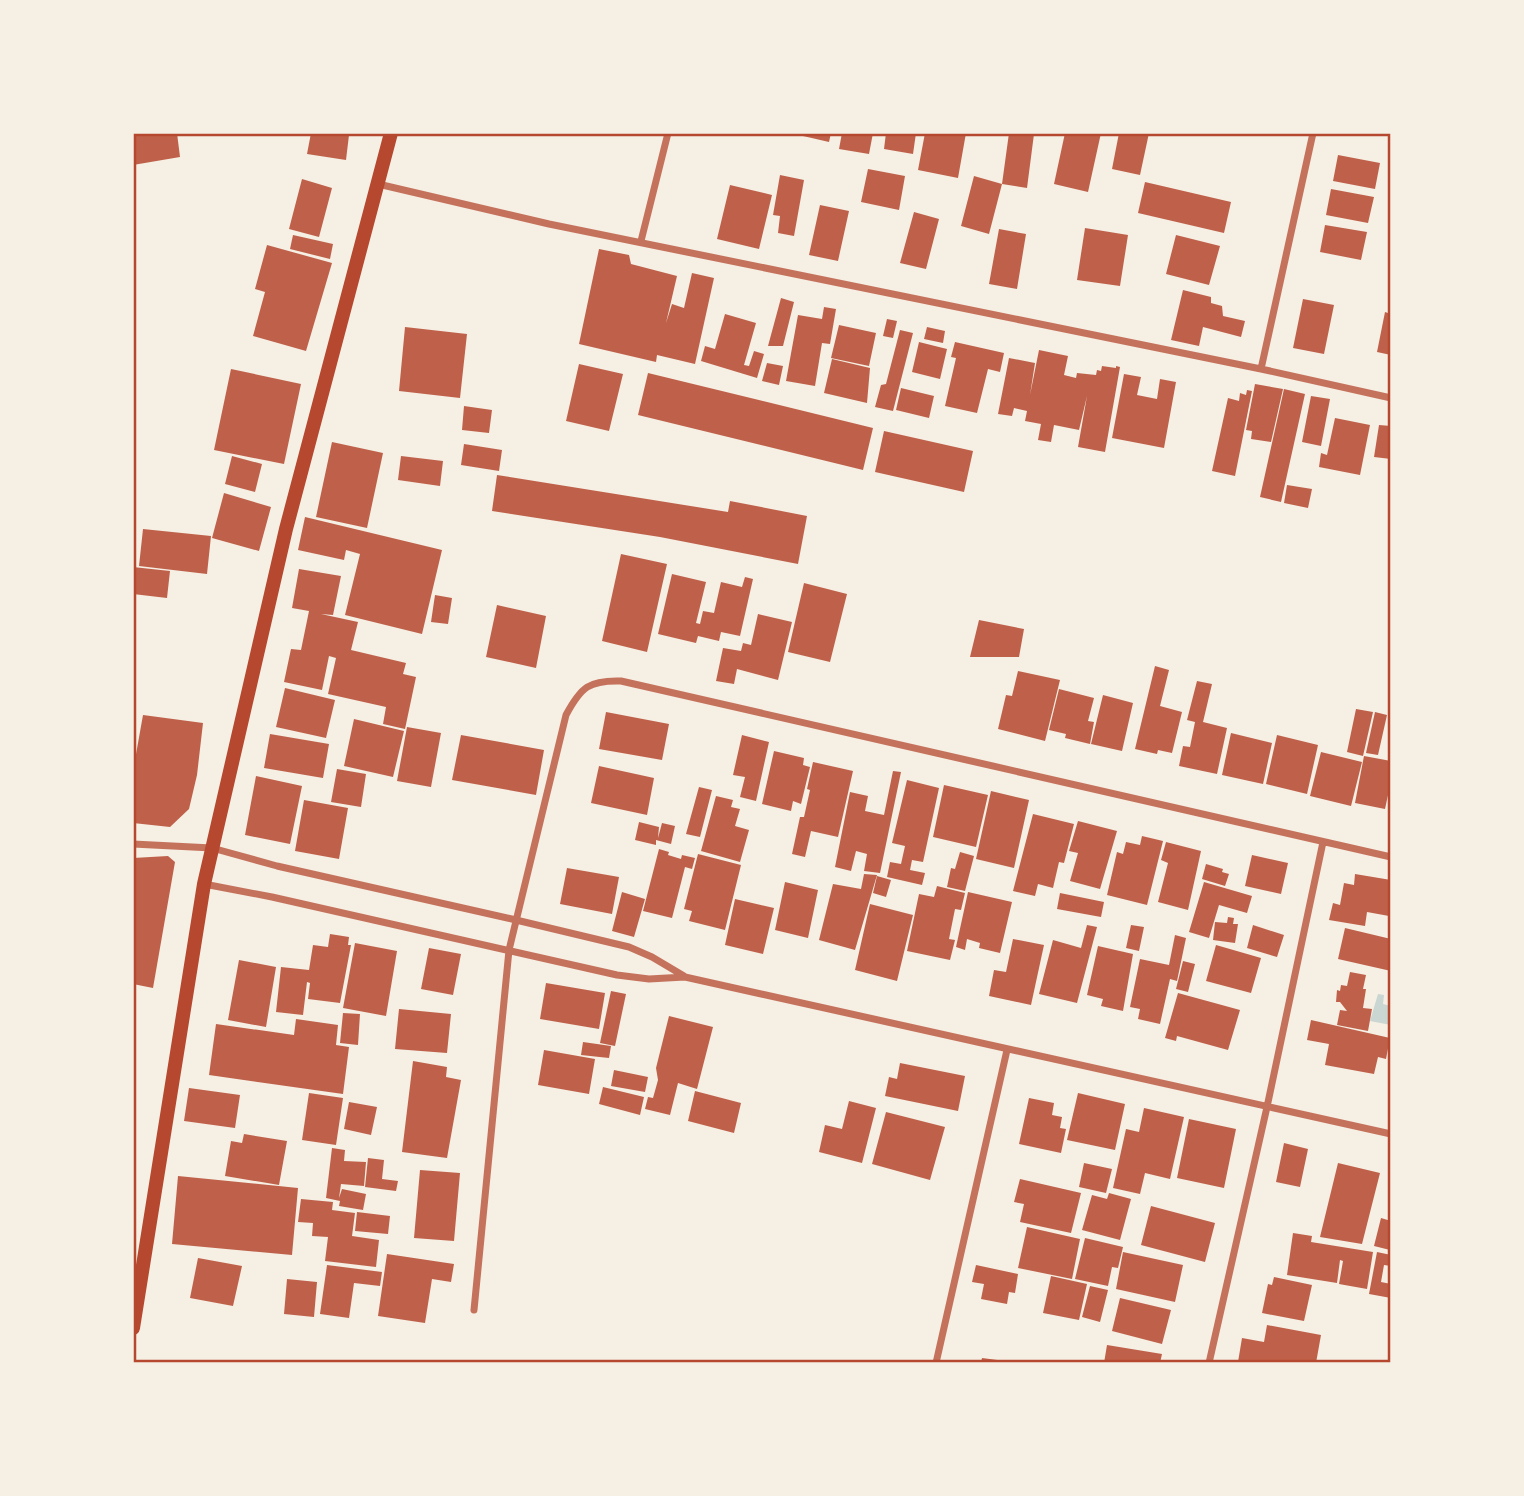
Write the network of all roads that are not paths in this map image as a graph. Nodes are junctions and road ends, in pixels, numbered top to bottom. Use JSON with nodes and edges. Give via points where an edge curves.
{"nodes":[{"id":1,"x":391,"y":133,"type":"edge"},
{"id":2,"x":668,"y":133,"type":"edge"},
{"id":3,"x":1313,"y":133,"type":"edge"},
{"id":4,"x":377,"y":183,"type":"junction"},
{"id":5,"x":641,"y":241,"type":"junction"},
{"id":6,"x":1261,"y":369,"type":"junction"},
{"id":7,"x":1391,"y":398,"type":"edge"},
{"id":8,"x":1323,"y":842,"type":"junction"},
{"id":9,"x":133,"y":844,"type":"edge"},
{"id":10,"x":212,"y":848,"type":"junction"},
{"id":11,"x":1391,"y":858,"type":"edge"},
{"id":12,"x":204,"y":884,"type":"junction"},
{"id":13,"x":516,"y":920,"type":"junction"},
{"id":14,"x":509,"y":950,"type":"junction"},
{"id":15,"x":685,"y":976,"type":"junction"},
{"id":16,"x":1007,"y":1050,"type":"junction"},
{"id":17,"x":1267,"y":1107,"type":"junction"},
{"id":18,"x":1391,"y":1134,"type":"edge"},
{"id":19,"x":474,"y":1310,"type":"dead end"},
{"id":20,"x":133,"y":1328,"type":"edge"},
{"id":21,"x":936,"y":1363,"type":"edge"},
{"id":22,"x":1209,"y":1363,"type":"edge"}],
"edges":[{"from":1,"to":4,"type":"main road"},
{"from":2,"to":5,"type":"street"},
{"from":3,"to":6,"type":"street"},
{"from":4,"to":5,"type":"street"},
{"from":4,"to":10,"type":"main road","via":[[286,529]]},
{"from":5,"to":6,"type":"street"},
{"from":6,"to":7,"type":"street"},
{"from":8,"to":11,"type":"street"},
{"from":8,"to":13,"type":"street","via":[[621,681],[603,681],[588,685],[566,715]]},
{"from":8,"to":17,"type":"street"},
{"from":9,"to":10,"type":"street"},
{"from":10,"to":12,"type":"main road"},
{"from":10,"to":13,"type":"street"},
{"from":12,"to":14,"type":"street"},
{"from":12,"to":20,"type":"main road"},
{"from":13,"to":14,"type":"street"},
{"from":13,"to":15,"type":"street","via":[[629,947]]},
{"from":14,"to":15,"type":"street","via":[[617,975],[649,979]]},
{"from":14,"to":19,"type":"street"},
{"from":15,"to":16,"type":"street"},
{"from":16,"to":17,"type":"street"},
{"from":16,"to":21,"type":"street"},
{"from":17,"to":18,"type":"street"},
{"from":17,"to":22,"type":"street"}]}
